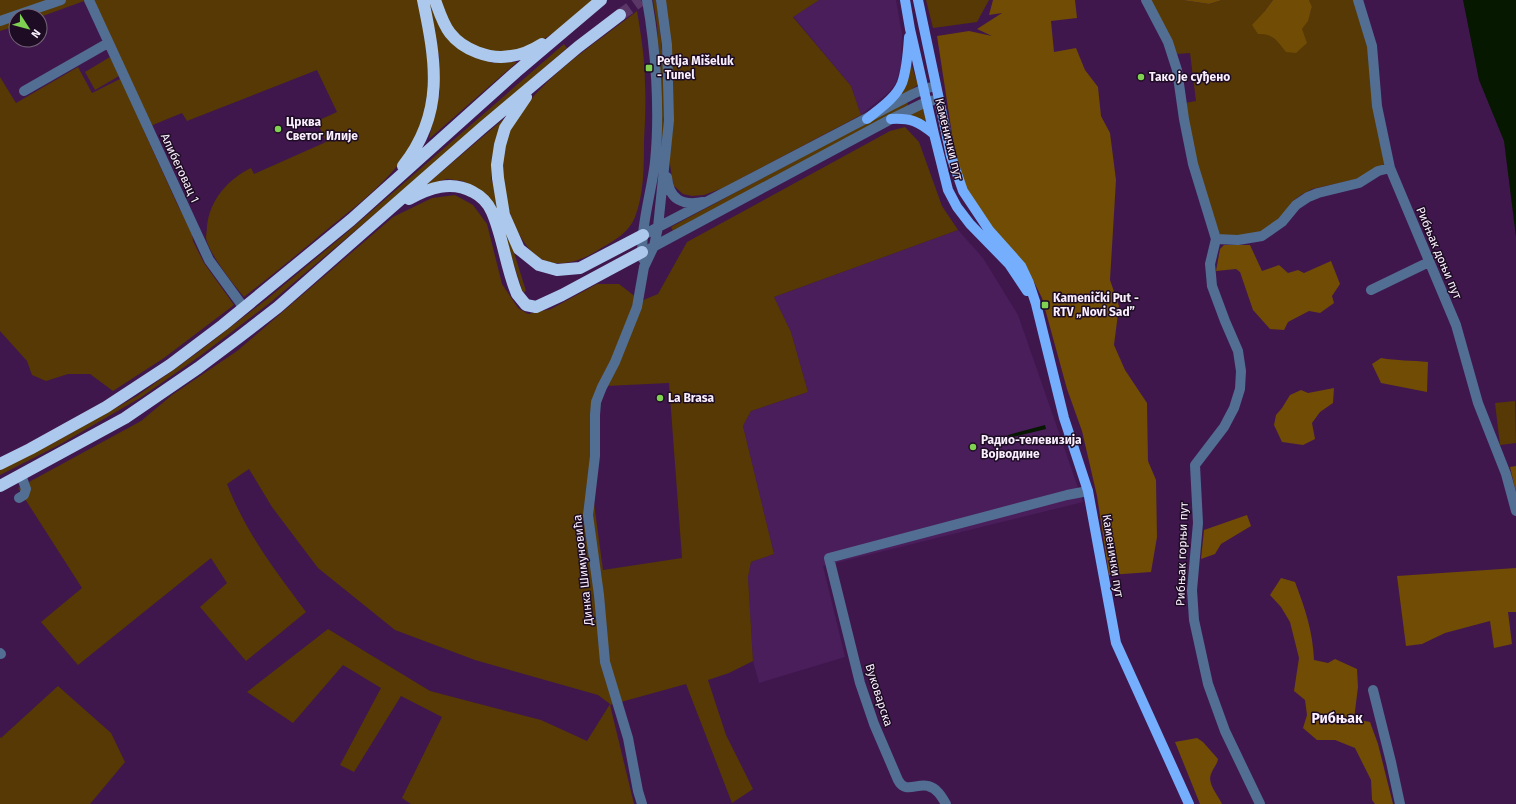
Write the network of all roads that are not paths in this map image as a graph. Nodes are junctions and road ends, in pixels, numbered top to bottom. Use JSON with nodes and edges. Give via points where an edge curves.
{"nodes":[{"id":1,"x":61,"y":0,"type":"edge"},
{"id":2,"x":89,"y":0,"type":"edge"},
{"id":3,"x":423,"y":0,"type":"edge"},
{"id":4,"x":435,"y":0,"type":"edge"},
{"id":5,"x":601,"y":0,"type":"edge"},
{"id":6,"x":648,"y":0,"type":"edge"},
{"id":7,"x":661,"y":0,"type":"edge"},
{"id":8,"x":905,"y":0,"type":"edge"},
{"id":9,"x":918,"y":0,"type":"edge"},
{"id":10,"x":1146,"y":0,"type":"edge"},
{"id":11,"x":1358,"y":0,"type":"edge"},
{"id":12,"x":620,"y":15,"type":"tunnel mouth"},
{"id":13,"x":0,"y":21,"type":"edge"},
{"id":14,"x":910,"y":29,"type":"junction"},
{"id":15,"x":564,"y":31,"type":"junction"},
{"id":16,"x":108,"y":43,"type":"junction"},
{"id":17,"x":545,"y":75,"type":"junction"},
{"id":18,"x":936,"y":86,"type":"junction"},
{"id":19,"x":924,"y":89,"type":"junction"},
{"id":20,"x":24,"y":91,"type":"dead end"},
{"id":21,"x":939,"y":99,"type":"junction"},
{"id":22,"x":926,"y":102,"type":"junction"},
{"id":23,"x":867,"y":119,"type":"junction"},
{"id":24,"x":891,"y":119,"type":"junction"},
{"id":25,"x":934,"y":134,"type":"junction"},
{"id":26,"x":666,"y":162,"type":"junction"},
{"id":27,"x":1390,"y":168,"type":"junction"},
{"id":28,"x":382,"y":193,"type":"junction"},
{"id":29,"x":711,"y":201,"type":"junction"},
{"id":30,"x":378,"y":220,"type":"junction"},
{"id":31,"x":658,"y":227,"type":"junction"},
{"id":32,"x":643,"y":235,"type":"junction"},
{"id":33,"x":1216,"y":239,"type":"junction"},
{"id":34,"x":654,"y":246,"type":"junction"},
{"id":35,"x":642,"y":252,"type":"junction"},
{"id":36,"x":1429,"y":262,"type":"junction"},
{"id":37,"x":644,"y":267,"type":"junction"},
{"id":38,"x":1371,"y":290,"type":"dead end"},
{"id":39,"x":1036,"y":304,"type":"junction"},
{"id":40,"x":244,"y":308,"type":"junction"},
{"id":41,"x":0,"y":464,"type":"edge"},
{"id":42,"x":21,"y":475,"type":"junction"},
{"id":43,"x":0,"y":486,"type":"edge"},
{"id":44,"x":1088,"y":491,"type":"junction"},
{"id":45,"x":20,"y":498,"type":"dead end"},
{"id":46,"x":1516,"y":511,"type":"edge"},
{"id":47,"x":1373,"y":690,"type":"dead end"},
{"id":48,"x":642,"y":804,"type":"edge"},
{"id":49,"x":946,"y":804,"type":"edge"},
{"id":50,"x":1189,"y":804,"type":"edge"},
{"id":51,"x":1260,"y":804,"type":"edge"},
{"id":52,"x":1400,"y":804,"type":"edge"}],
"edges":[{"from":1,"to":13,"type":"street"},
{"from":2,"to":16,"type":"street","name":"Алибеговац 1","via":[[108,38]]},
{"from":3,"to":28,"type":"highway","via":[[434,60],[434,88],[429,118],[420,141]]},
{"from":4,"to":15,"type":"highway","via":[[450,33],[470,49],[481,53],[511,56],[538,47]]},
{"from":5,"to":15,"type":"highway"},
{"from":6,"to":32,"type":"street","name":"Динка Шимуновића","via":[[655,67],[655,161]]},
{"from":7,"to":26,"type":"street","via":[[669,86],[670,120]]},
{"from":8,"to":14,"type":"main road","name":"Каменички пут"},
{"from":9,"to":18,"type":"main road","name":"Каменички пут"},
{"from":10,"to":33,"type":"street","via":[[1168,42],[1177,70],[1193,164]]},
{"from":11,"to":27,"type":"street","name":"Рибњак доњи пут","via":[[1372,46],[1377,106]]},
{"from":12,"to":17,"type":"highway"},
{"from":14,"to":19,"type":"main road","name":"Каменички пут"},
{"from":14,"to":23,"type":"main road","via":[[906,67],[901,84],[893,96]]},
{"from":15,"to":28,"type":"highway"},
{"from":16,"to":20,"type":"street"},
{"from":16,"to":40,"type":"street","name":"Алибеговац 1","via":[[209,260]]},
{"from":17,"to":30,"type":"highway"},
{"from":17,"to":32,"type":"highway","via":[[519,105],[505,128],[500,145],[497,165],[504,215],[518,249],[539,265],[557,270],[580,268]]},
{"from":18,"to":19,"type":"street"},
{"from":18,"to":21,"type":"main road","name":"Каменички пут"},
{"from":19,"to":22,"type":"main road","name":"Каменички пут"},
{"from":19,"to":23,"type":"street"},
{"from":21,"to":22,"type":"street"},
{"from":21,"to":39,"type":"main road","name":"Каменички пут","via":[[951,156],[963,191],[989,230],[1021,266]]},
{"from":22,"to":24,"type":"street"},
{"from":22,"to":25,"type":"main road","name":"Каменички пут"},
{"from":23,"to":29,"type":"street"},
{"from":24,"to":25,"type":"main road","via":[[906,118],[915,121]]},
{"from":24,"to":34,"type":"street"},
{"from":25,"to":39,"type":"main road","name":"Каменички пут","via":[[948,190],[957,207],[1009,264]]},
{"from":26,"to":29,"type":"street","via":[[667,183],[674,196],[688,203]]},
{"from":26,"to":31,"type":"street","name":"Динка Шимуновића"},
{"from":27,"to":33,"type":"street","via":[[1378,171],[1359,183],[1308,197],[1296,205],[1282,222],[1262,236],[1238,240]]},
{"from":27,"to":36,"type":"street","name":"Рибњак доњи пут"},
{"from":28,"to":40,"type":"highway"},
{"from":29,"to":31,"type":"street"},
{"from":30,"to":35,"type":"highway","via":[[410,198],[431,189],[455,186],[476,194],[486,202],[492,212],[517,294],[522,302],[531,307],[562,295]]},
{"from":30,"to":42,"type":"highway","via":[[278,307],[198,368],[135,411]]},
{"from":31,"to":32,"type":"street"},
{"from":31,"to":34,"type":"street","name":"Динка Шимуновића"},
{"from":32,"to":35,"type":"street","name":"Динка Шимуновића"},
{"from":33,"to":51,"type":"street","name":"Рибњак горњи пут","via":[[1210,264],[1212,286],[1238,351],[1241,372],[1240,389],[1234,408],[1224,427],[1195,465],[1198,522],[1193,571],[1194,620],[1208,684],[1238,762]]},
{"from":34,"to":35,"type":"street"},
{"from":34,"to":37,"type":"street","name":"Динка Шимуновића"},
{"from":35,"to":37,"type":"street","name":"Динка Шимуновића"},
{"from":36,"to":38,"type":"street"},
{"from":36,"to":46,"type":"street","name":"Рибњак доњи пут","via":[[1456,325],[1478,403],[1506,474]]},
{"from":37,"to":48,"type":"street","name":"Динка Шимуновића","via":[[637,307],[596,402],[595,456],[588,515],[605,662],[628,738]]},
{"from":39,"to":44,"type":"main road","name":"Каменички пут","via":[[1064,418]]},
{"from":40,"to":41,"type":"highway","via":[[170,365],[123,396]]},
{"from":42,"to":43,"type":"highway"},
{"from":42,"to":45,"type":"street","via":[[26,490]]},
{"from":44,"to":49,"type":"street","name":"Вуковарска","via":[[829,558],[860,683],[898,780],[907,788],[927,785],[935,789]]},
{"from":44,"to":50,"type":"main road","name":"Каменички пут","via":[[1116,643]]},
{"from":47,"to":52,"type":"street"}]}
